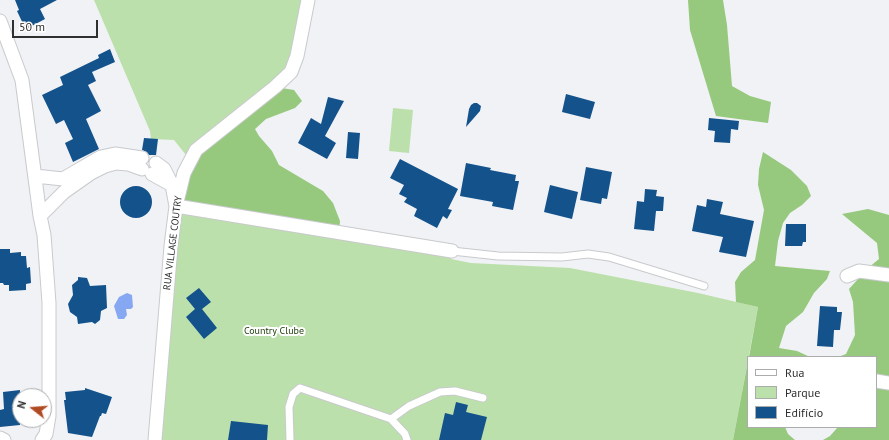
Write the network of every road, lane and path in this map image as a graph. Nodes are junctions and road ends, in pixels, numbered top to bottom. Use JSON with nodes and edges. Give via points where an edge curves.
{"nodes":[{"id":1,"x":308,"y":0,"type":"edge"},
{"id":2,"x":0,"y":21,"type":"edge"},
{"id":3,"x":148,"y":166,"type":"junction"},
{"id":4,"x":35,"y":176,"type":"junction"},
{"id":5,"x":176,"y":206,"type":"junction"},
{"id":6,"x":40,"y":216,"type":"junction"},
{"id":7,"x":452,"y":251,"type":"joint"},
{"id":8,"x":889,"y":275,"type":"edge"},
{"id":9,"x":847,"y":276,"type":"dead end"},
{"id":10,"x":704,"y":286,"type":"dead end"},
{"id":11,"x":877,"y":381,"type":"edge"},
{"id":12,"x":889,"y":383,"type":"edge"},
{"id":13,"x":483,"y":398,"type":"dead end"},
{"id":14,"x":391,"y":419,"type":"junction"},
{"id":15,"x":0,"y":438,"type":"edge"},
{"id":16,"x":4,"y":440,"type":"edge"},
{"id":17,"x":42,"y":440,"type":"edge"},
{"id":18,"x":155,"y":440,"type":"edge"},
{"id":19,"x":290,"y":440,"type":"edge"},
{"id":20,"x":407,"y":440,"type":"edge"}],
"edges":[{"from":1,"to":5,"type":"street","name":"RUA VILLAGE COUTRY","via":[[297,56],[291,72],[196,150],[184,173]]},
{"from":2,"to":4,"type":"street","via":[[22,80]]},
{"from":3,"to":4,"type":"street","via":[[115,154],[101,157],[62,179]]},
{"from":3,"to":5,"type":"street","via":[[164,170],[172,185]]},
{"from":3,"to":6,"type":"street","via":[[116,163],[105,166],[64,192]]},
{"from":4,"to":6,"type":"street"},
{"from":5,"to":7,"type":"street"},
{"from":5,"to":18,"type":"street","name":"RUA VILLAGE COUTRY"},
{"from":6,"to":17,"type":"street","via":[[44,235],[49,303],[49,416],[46,434]]},
{"from":7,"to":10,"type":"lane","via":[[498,256],[562,257],[588,254],[609,257]]},
{"from":8,"to":9,"type":"street","via":[[859,271]]},
{"from":11,"to":12,"type":"street"},
{"from":13,"to":14,"type":"lane","via":[[455,391],[440,392],[409,406]]},
{"from":14,"to":19,"type":"lane","via":[[300,388],[293,394],[289,407]]},
{"from":14,"to":20,"type":"lane","via":[[405,434]]},
{"from":15,"to":16,"type":"street"}]}
